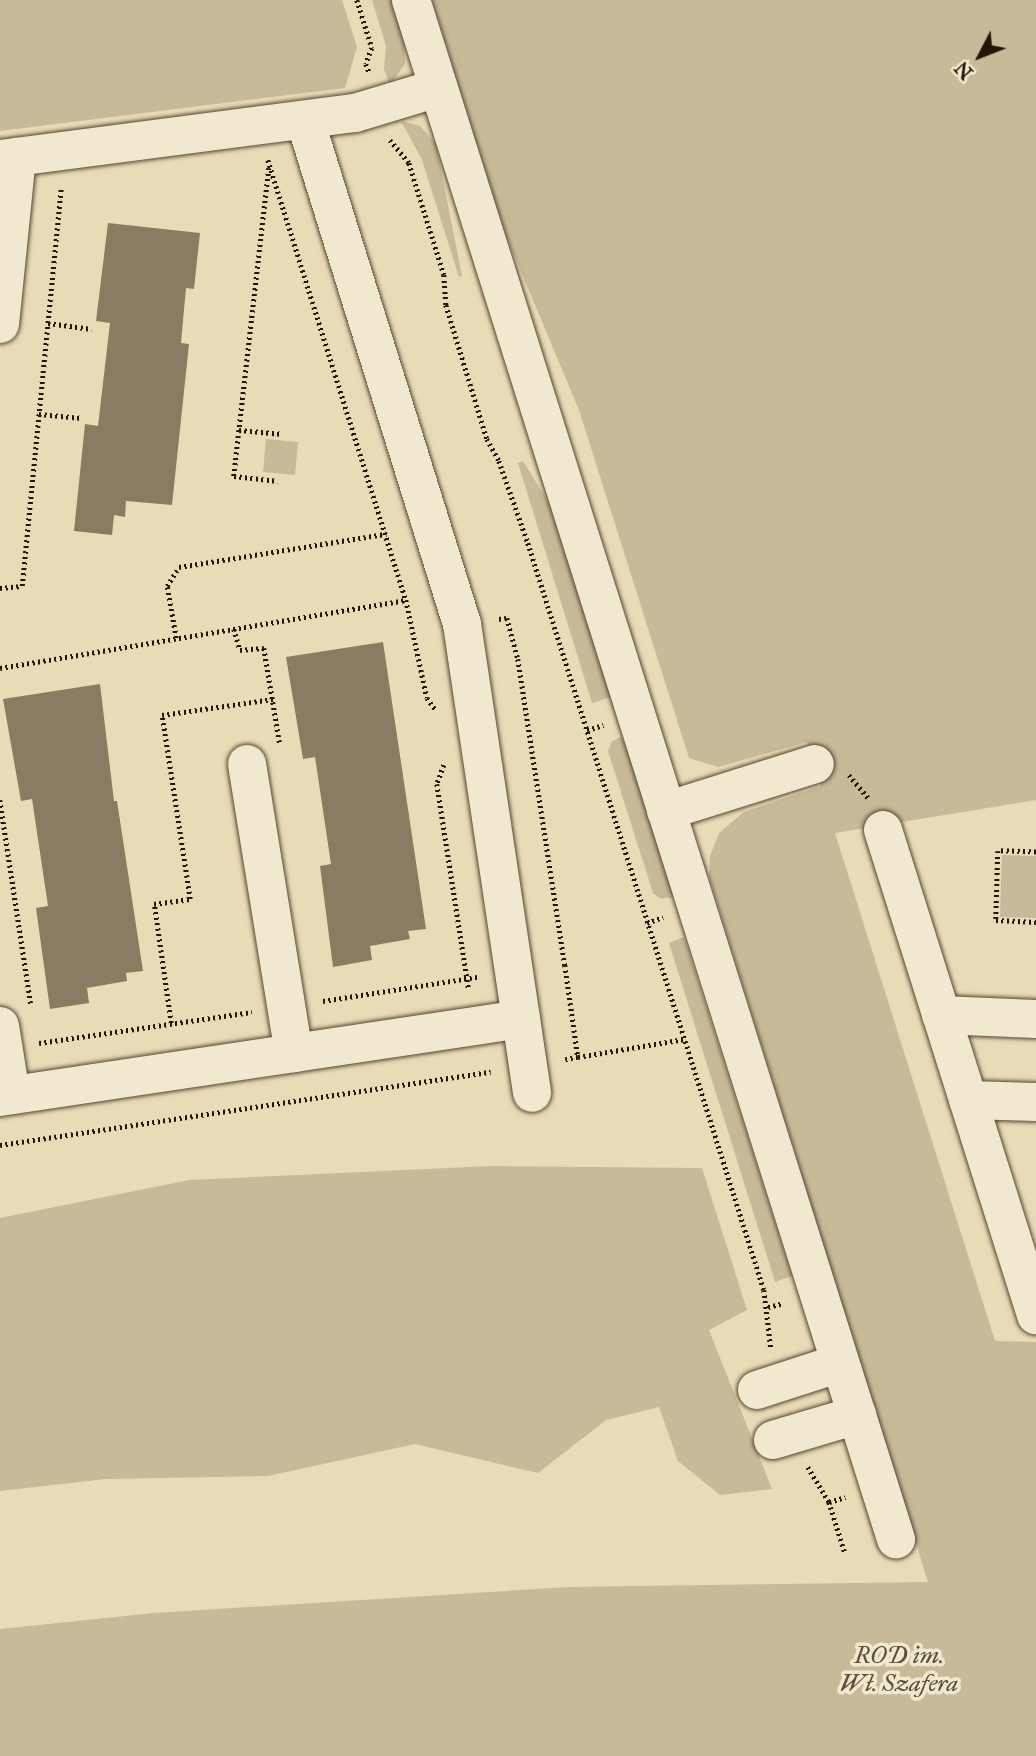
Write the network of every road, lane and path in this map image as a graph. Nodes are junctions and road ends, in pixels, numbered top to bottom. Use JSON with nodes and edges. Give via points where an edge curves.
{"nodes":[{"id":1,"x":357,"y":0,"type":"edge"},
{"id":2,"x":411,"y":0,"type":"edge"},
{"id":3,"x":438,"y":88,"type":"junction"},
{"id":4,"x":379,"y":106,"type":"junction"},
{"id":5,"x":305,"y":120,"type":"junction"},
{"id":6,"x":265,"y":149,"type":"dead end"},
{"id":7,"x":9,"y":158,"type":"edge"},
{"id":8,"x":270,"y":164,"type":"junction"},
{"id":9,"x":61,"y":188,"type":"dead end"},
{"id":10,"x":48,"y":323,"type":"junction"},
{"id":11,"x":0,"y":324,"type":"edge"},
{"id":12,"x":92,"y":329,"type":"dead end"},
{"id":13,"x":39,"y":414,"type":"junction"},
{"id":14,"x":82,"y":418,"type":"dead end"},
{"id":15,"x":239,"y":430,"type":"junction"},
{"id":16,"x":283,"y":434,"type":"dead end"},
{"id":17,"x":278,"y":481,"type":"dead end"},
{"id":18,"x":386,"y":534,"type":"junction"},
{"id":19,"x":0,"y":588,"type":"edge"},
{"id":20,"x":406,"y":600,"type":"junction"},
{"id":21,"x":463,"y":624,"type":"junction"},
{"id":22,"x":234,"y":629,"type":"junction"},
{"id":23,"x":176,"y":638,"type":"junction"},
{"id":24,"x":0,"y":668,"type":"edge"},
{"id":25,"x":273,"y":699,"type":"junction"},
{"id":26,"x":439,"y":715,"type":"dead end"},
{"id":27,"x":264,"y":756,"type":"joint"},
{"id":28,"x":446,"y":761,"type":"dead end"},
{"id":29,"x":815,"y":764,"type":"joint"},
{"id":30,"x":0,"y":800,"type":"edge"},
{"id":31,"x":666,"y":811,"type":"junction"},
{"id":32,"x":883,"y":830,"type":"joint"},
{"id":33,"x":1036,"y":852,"type":"edge"},
{"id":34,"x":1036,"y":922,"type":"edge"},
{"id":35,"x":286,"y":1007,"type":"junction"},
{"id":36,"x":941,"y":1015,"type":"junction"},
{"id":37,"x":521,"y":1019,"type":"junction"},
{"id":38,"x":1036,"y":1019,"type":"edge"},
{"id":39,"x":171,"y":1023,"type":"junction"},
{"id":40,"x":22,"y":1024,"type":"edge"},
{"id":41,"x":684,"y":1039,"type":"junction"},
{"id":42,"x":37,"y":1043,"type":"junction"},
{"id":43,"x":294,"y":1053,"type":"junction"},
{"id":44,"x":578,"y":1058,"type":"junction"},
{"id":45,"x":530,"y":1079,"type":"junction"},
{"id":46,"x":19,"y":1094,"type":"edge"},
{"id":47,"x":968,"y":1100,"type":"junction"},
{"id":48,"x":1036,"y":1102,"type":"edge"},
{"id":49,"x":56,"y":1136,"type":"junction"},
{"id":50,"x":0,"y":1145,"type":"edge"},
{"id":51,"x":1036,"y":1315,"type":"edge"},
{"id":52,"x":772,"y":1355,"type":"dead end"},
{"id":53,"x":840,"y":1363,"type":"junction"},
{"id":54,"x":757,"y":1390,"type":"dead end"},
{"id":55,"x":857,"y":1416,"type":"junction"},
{"id":56,"x":773,"y":1440,"type":"dead end"},
{"id":57,"x":807,"y":1462,"type":"dead end"},
{"id":58,"x":895,"y":1539,"type":"dead end"},
{"id":59,"x":845,"y":1553,"type":"dead end"}],
"edges":[{"from":1,"to":4,"type":"path","via":[[372,48],[366,64]]},
{"from":2,"to":3,"type":"street"},
{"from":3,"to":4,"type":"street"},
{"from":3,"to":31,"type":"street"},
{"from":4,"to":5,"type":"street"},
{"from":4,"to":41,"type":"path","via":[[391,142],[409,163],[479,412],[522,525]]},
{"from":5,"to":7,"type":"street"},
{"from":5,"to":21,"type":"street"},
{"from":6,"to":8,"type":"path"},
{"from":7,"to":11,"type":"street"},
{"from":8,"to":15,"type":"path"},
{"from":8,"to":18,"type":"path"},
{"from":9,"to":10,"type":"path"},
{"from":10,"to":12,"type":"path"},
{"from":10,"to":13,"type":"path"},
{"from":13,"to":14,"type":"path"},
{"from":13,"to":19,"type":"path","via":[[22,586]]},
{"from":15,"to":16,"type":"path"},
{"from":15,"to":17,"type":"path","via":[[234,476]]},
{"from":18,"to":20,"type":"path"},
{"from":18,"to":23,"type":"path","via":[[179,567],[167,586]]},
{"from":20,"to":22,"type":"path"},
{"from":20,"to":26,"type":"path","via":[[427,698]]},
{"from":21,"to":37,"type":"street"},
{"from":21,"to":44,"type":"path","via":[[507,618],[518,659]]},
{"from":22,"to":23,"type":"path"},
{"from":22,"to":25,"type":"path","via":[[240,650],[264,648]]},
{"from":23,"to":24,"type":"path"},
{"from":25,"to":27,"type":"path"},
{"from":25,"to":39,"type":"path","via":[[162,715],[190,899],[154,904]]},
{"from":27,"to":35,"type":"street"},
{"from":28,"to":35,"type":"path","via":[[437,783],[467,978]]},
{"from":29,"to":31,"type":"street"},
{"from":29,"to":32,"type":"path","via":[[827,764],[854,778]]},
{"from":30,"to":40,"type":"path"},
{"from":31,"to":53,"type":"street"},
{"from":32,"to":36,"type":"street"},
{"from":33,"to":34,"type":"path","via":[[998,851],[996,920]]},
{"from":35,"to":39,"type":"path"},
{"from":35,"to":43,"type":"street"},
{"from":36,"to":38,"type":"street"},
{"from":36,"to":47,"type":"street"},
{"from":37,"to":43,"type":"street"},
{"from":37,"to":45,"type":"street"},
{"from":39,"to":42,"type":"path"},
{"from":40,"to":42,"type":"path"},
{"from":40,"to":46,"type":"street"},
{"from":41,"to":44,"type":"path"},
{"from":41,"to":52,"type":"path","via":[[764,1290]]},
{"from":42,"to":46,"type":"path"},
{"from":43,"to":46,"type":"street"},
{"from":44,"to":45,"type":"path"},
{"from":45,"to":49,"type":"path"},
{"from":46,"to":49,"type":"path"},
{"from":47,"to":48,"type":"street"},
{"from":47,"to":51,"type":"street"},
{"from":49,"to":50,"type":"path"},
{"from":53,"to":54,"type":"street"},
{"from":53,"to":55,"type":"street"},
{"from":55,"to":56,"type":"street"},
{"from":55,"to":58,"type":"street"},
{"from":57,"to":59,"type":"path","via":[[829,1502]]}]}
